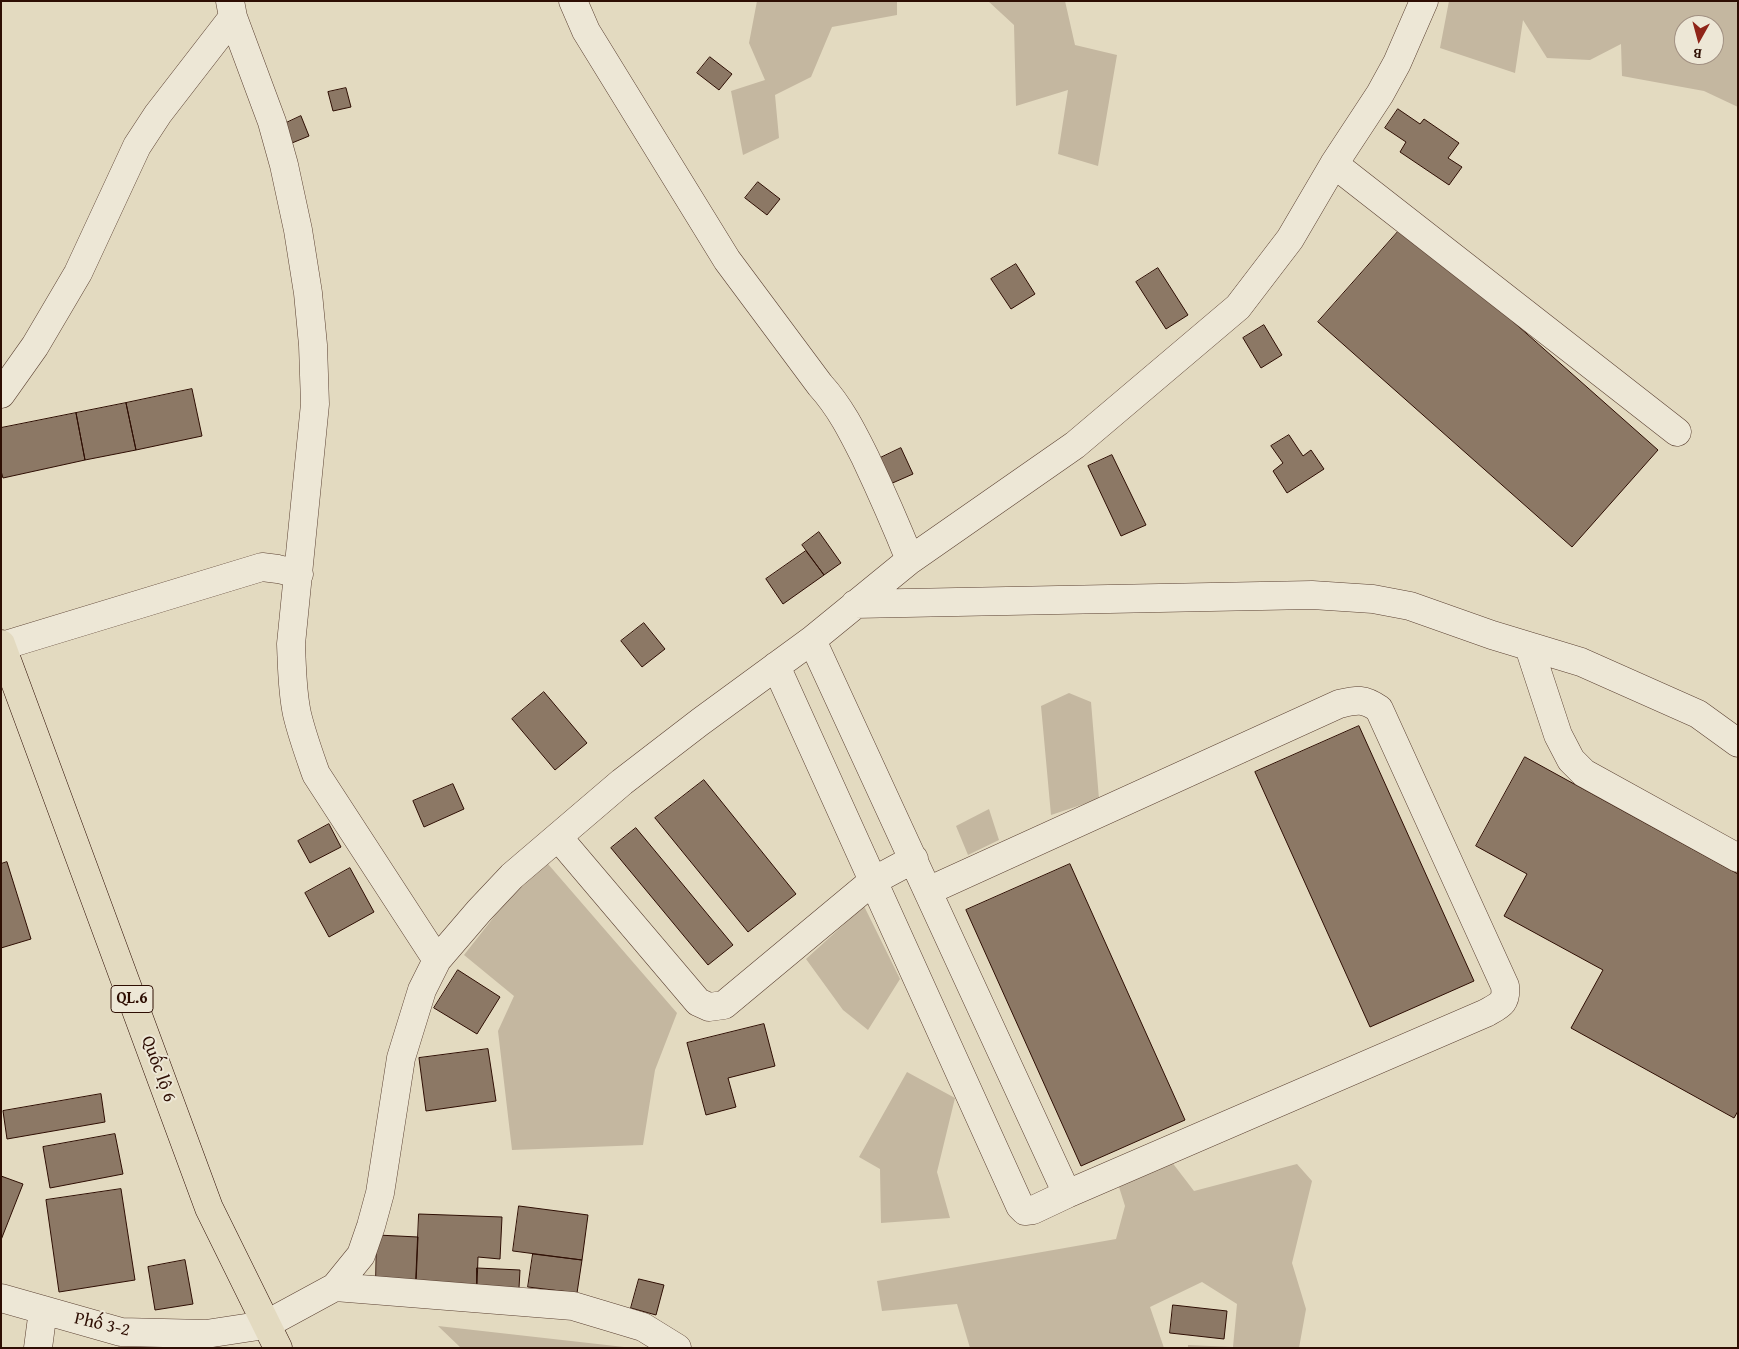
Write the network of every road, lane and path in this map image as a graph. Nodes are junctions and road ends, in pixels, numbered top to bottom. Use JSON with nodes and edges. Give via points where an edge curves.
{"nodes":[{"id":1,"x":573,"y":1,"type":"edge"},
{"id":2,"x":1424,"y":1,"type":"edge"},
{"id":3,"x":232,"y":9,"type":"edge"},
{"id":4,"x":1334,"y":164,"type":"junction"},
{"id":5,"x":1,"y":394,"type":"edge"},
{"id":6,"x":1677,"y":432,"type":"dead end"},
{"id":7,"x":910,"y":560,"type":"junction"},
{"id":8,"x":299,"y":574,"type":"junction"},
{"id":9,"x":855,"y":604,"type":"junction"},
{"id":10,"x":812,"y":640,"type":"junction"},
{"id":11,"x":2,"y":645,"type":"edge"},
{"id":12,"x":1529,"y":647,"type":"junction"},
{"id":13,"x":776,"y":666,"type":"junction"},
{"id":14,"x":1738,"y":743,"type":"edge"},
{"id":15,"x":558,"y":837,"type":"junction"},
{"id":16,"x":1738,"y":858,"type":"edge"},
{"id":17,"x":914,"y":859,"type":"junction"},
{"id":18,"x":873,"y":881,"type":"junction"},
{"id":19,"x":928,"y":891,"type":"junction"},
{"id":20,"x":437,"y":960,"type":"junction"},
{"id":21,"x":1067,"y":1194,"type":"junction"},
{"id":22,"x":335,"y":1286,"type":"junction"},
{"id":23,"x":1,"y":1298,"type":"edge"},
{"id":24,"x":43,"y":1310,"type":"junction"},
{"id":25,"x":271,"y":1336,"type":"edge"},
{"id":26,"x":38,"y":1348,"type":"edge"},
{"id":27,"x":677,"y":1348,"type":"edge"}],
"edges":[{"from":1,"to":7,"type":"street","via":[[586,31],[726,260],[848,423]]},
{"from":2,"to":4,"type":"street","via":[[1380,94]]},
{"from":3,"to":5,"type":"street","via":[[137,146],[78,273]]},
{"from":3,"to":8,"type":"street","via":[[284,166],[308,293],[315,404]]},
{"from":4,"to":6,"type":"street"},
{"from":4,"to":7,"type":"street","via":[[1290,239],[1238,307],[1075,445]]},
{"from":7,"to":9,"type":"street"},
{"from":8,"to":11,"type":"street","via":[[262,567]]},
{"from":8,"to":20,"type":"street","via":[[291,644],[292,674],[297,712],[313,766]]},
{"from":9,"to":10,"type":"street"},
{"from":9,"to":12,"type":"street","via":[[1312,595],[1373,599],[1410,606]]},
{"from":10,"to":13,"type":"street"},
{"from":10,"to":17,"type":"street"},
{"from":11,"to":25,"type":"highway","name":"Quốc lộ 6","number":"QL.6","via":[[209,1208]]},
{"from":12,"to":14,"type":"street","via":[[1581,662],[1698,714]]},
{"from":12,"to":16,"type":"street","via":[[1558,735],[1571,760],[1584,773]]},
{"from":13,"to":15,"type":"street","via":[[630,776]]},
{"from":13,"to":18,"type":"street"},
{"from":15,"to":18,"type":"street","via":[[698,1002],[709,1007],[724,1005]]},
{"from":15,"to":20,"type":"street","via":[[512,876]]},
{"from":17,"to":18,"type":"street"},
{"from":17,"to":19,"type":"street"},
{"from":18,"to":21,"type":"street","via":[[1020,1206],[1025,1211],[1033,1210]]},
{"from":19,"to":21,"type":"street"},
{"from":19,"to":21,"type":"street","via":[[1339,704],[1368,701],[1379,709],[1505,986],[1506,996],[1502,1004]]},
{"from":20,"to":22,"type":"street","via":[[422,990],[401,1058],[372,1226],[361,1255]]},
{"from":22,"to":25,"type":"street","name":"Phố 3-2"},
{"from":22,"to":27,"type":"street","via":[[573,1306],[643,1327]]},
{"from":23,"to":24,"type":"street","name":"Phố 3-2"},
{"from":24,"to":25,"type":"street","name":"Phố 3-2","via":[[121,1332]]},
{"from":24,"to":26,"type":"street"}]}
